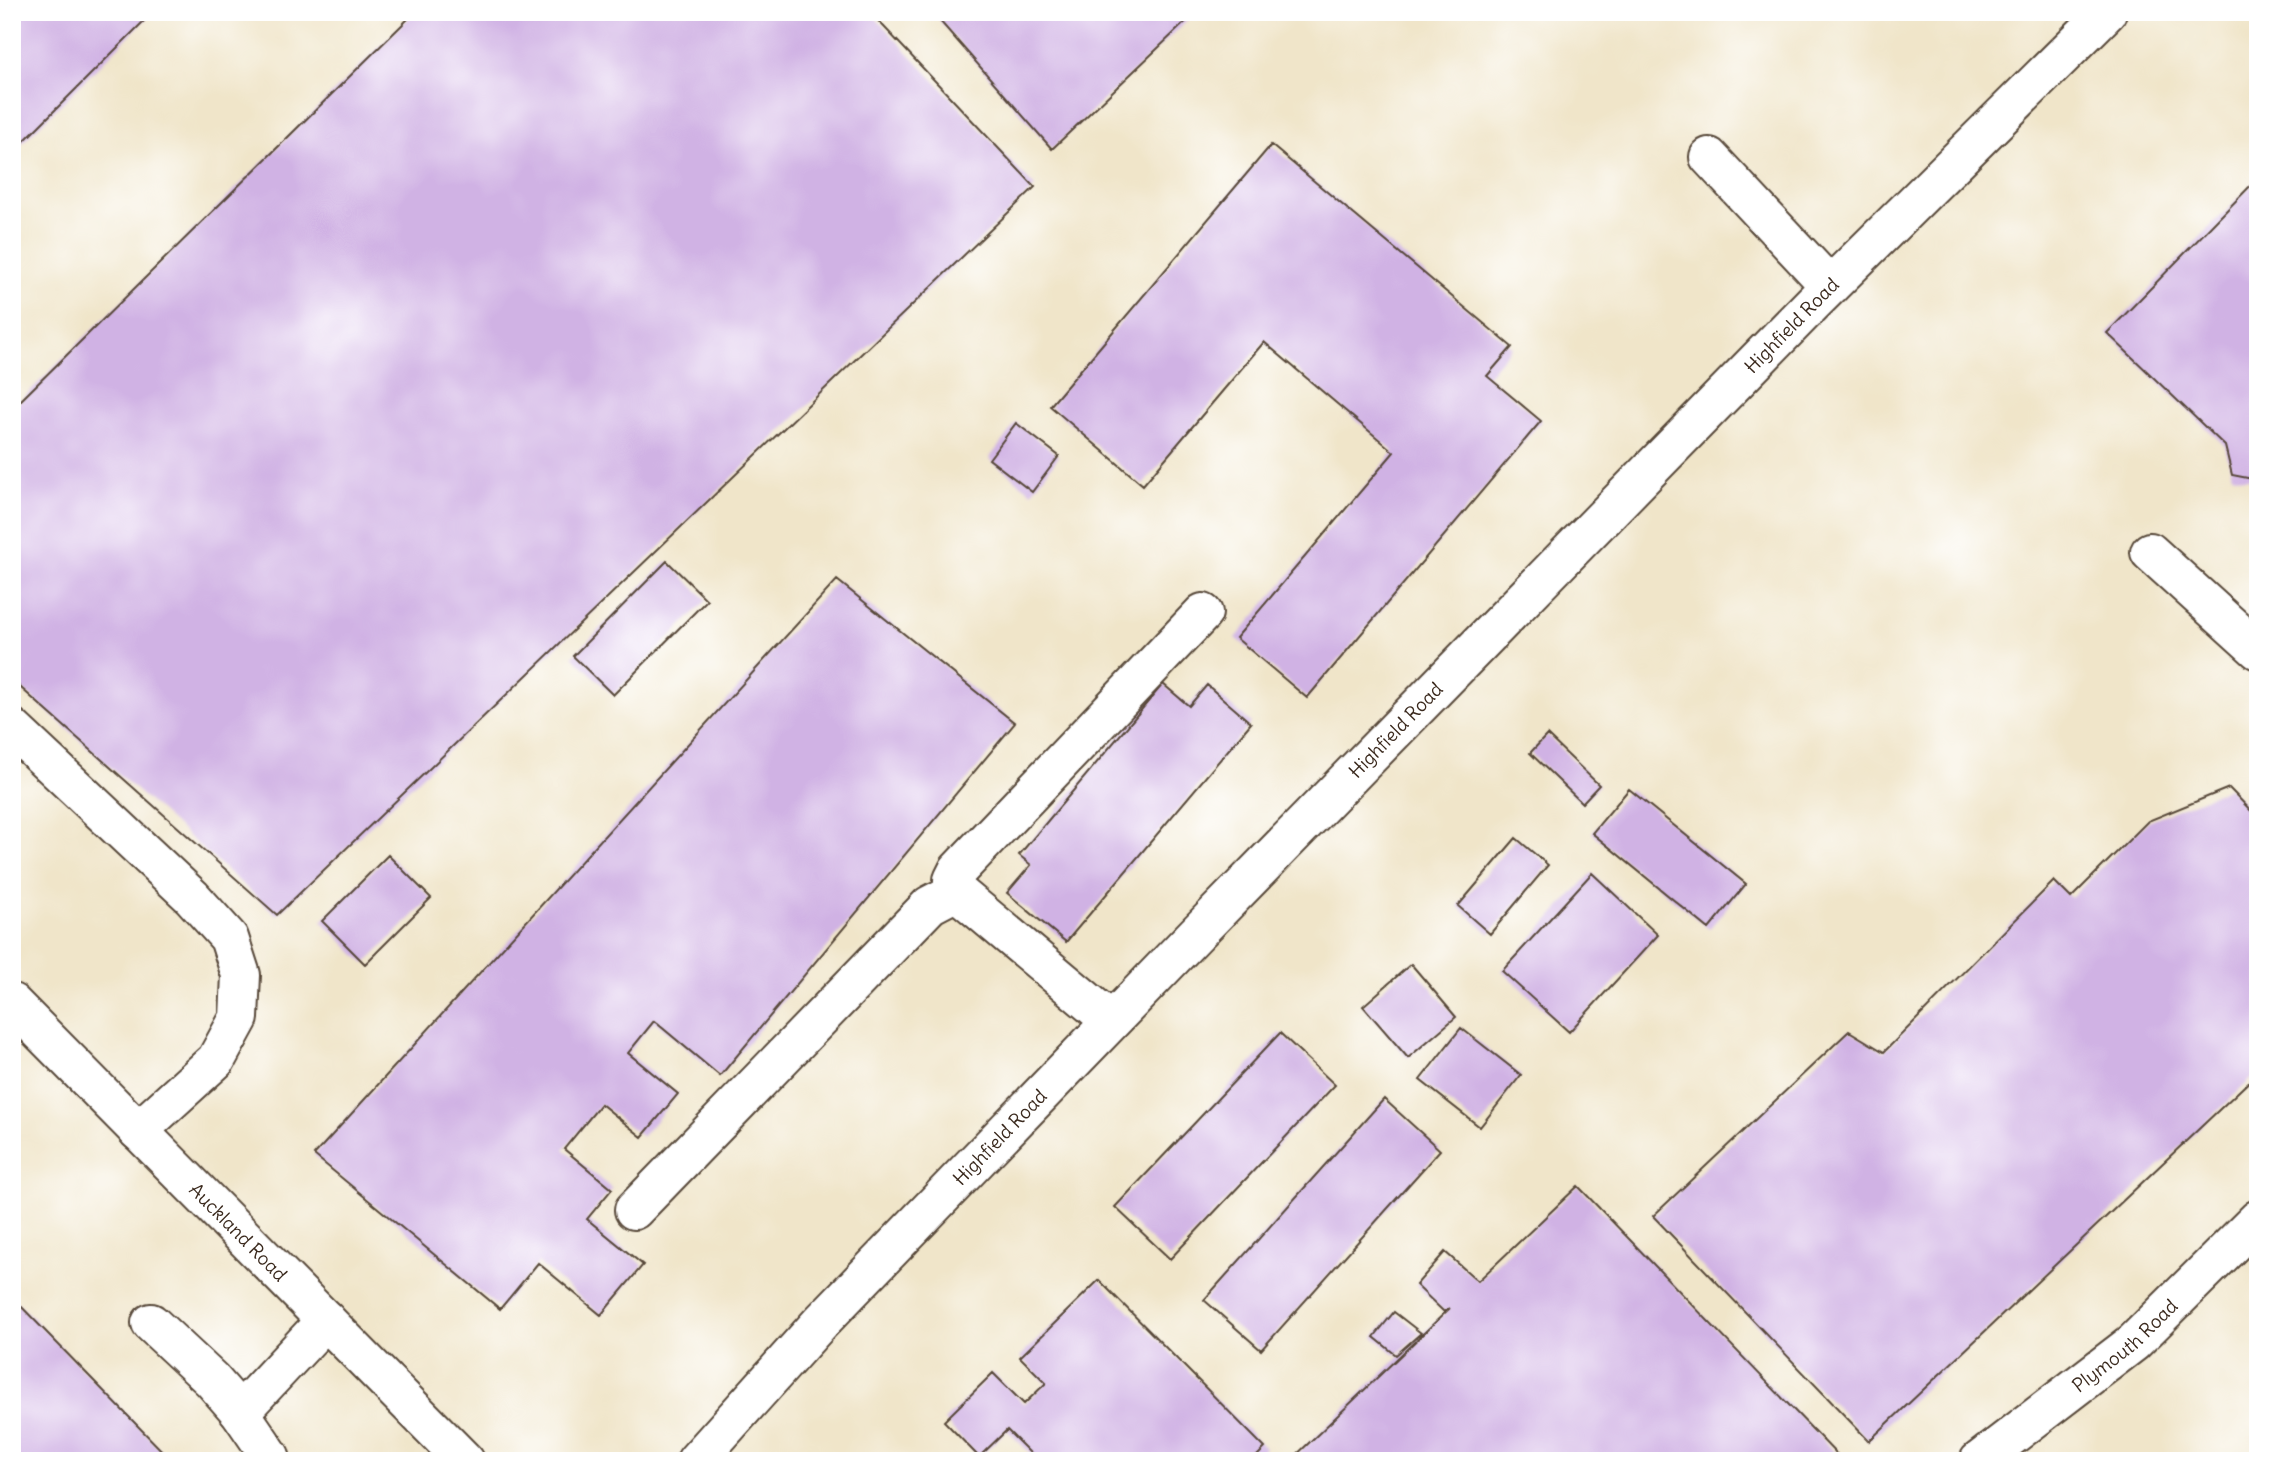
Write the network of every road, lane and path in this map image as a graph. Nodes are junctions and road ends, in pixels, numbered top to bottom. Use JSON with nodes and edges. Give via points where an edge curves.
{"nodes":[{"id":1,"x":2107,"y":12,"type":"edge"},
{"id":2,"x":1709,"y":157,"type":"dead end"},
{"id":3,"x":1830,"y":286,"type":"junction"},
{"id":4,"x":2150,"y":552,"type":"dead end"},
{"id":5,"x":1203,"y":613,"type":"dead end"},
{"id":6,"x":2258,"y":650,"type":"edge"},
{"id":7,"x":12,"y":728,"type":"edge"},
{"id":8,"x":953,"y":893,"type":"junction"},
{"id":9,"x":12,"y":1003,"type":"edge"},
{"id":10,"x":1111,"y":1021,"type":"junction"},
{"id":11,"x":138,"y":1131,"type":"junction"},
{"id":12,"x":634,"y":1210,"type":"dead end"},
{"id":13,"x":2258,"y":1219,"type":"edge"},
{"id":14,"x":326,"y":1320,"type":"junction"},
{"id":15,"x":150,"y":1323,"type":"dead end"},
{"id":16,"x":240,"y":1412,"type":"junction"},
{"id":17,"x":271,"y":1461,"type":"edge"},
{"id":18,"x":465,"y":1461,"type":"edge"},
{"id":19,"x":696,"y":1461,"type":"edge"},
{"id":20,"x":1979,"y":1461,"type":"edge"}],
"edges":[{"from":1,"to":3,"type":"street","name":"Highfield Road"},
{"from":2,"to":3,"type":"street"},
{"from":3,"to":10,"type":"street","name":"Highfield Road"},
{"from":4,"to":6,"type":"street"},
{"from":5,"to":8,"type":"street","via":[[958,870]]},
{"from":7,"to":11,"type":"street","via":[[192,897],[229,938],[241,975],[239,1018],[216,1060]]},
{"from":8,"to":10,"type":"street"},
{"from":8,"to":12,"type":"street","via":[[930,905]]},
{"from":9,"to":11,"type":"street","name":"Auckland Road"},
{"from":10,"to":19,"type":"street","name":"Highfield Road","via":[[820,1323]]},
{"from":11,"to":14,"type":"street","name":"Auckland Road"},
{"from":13,"to":20,"type":"street","name":"Plymouth Road","via":[[2133,1343]]},
{"from":14,"to":16,"type":"street"},
{"from":14,"to":18,"type":"street","name":"Auckland Road"},
{"from":15,"to":16,"type":"street"},
{"from":16,"to":17,"type":"street"}]}
